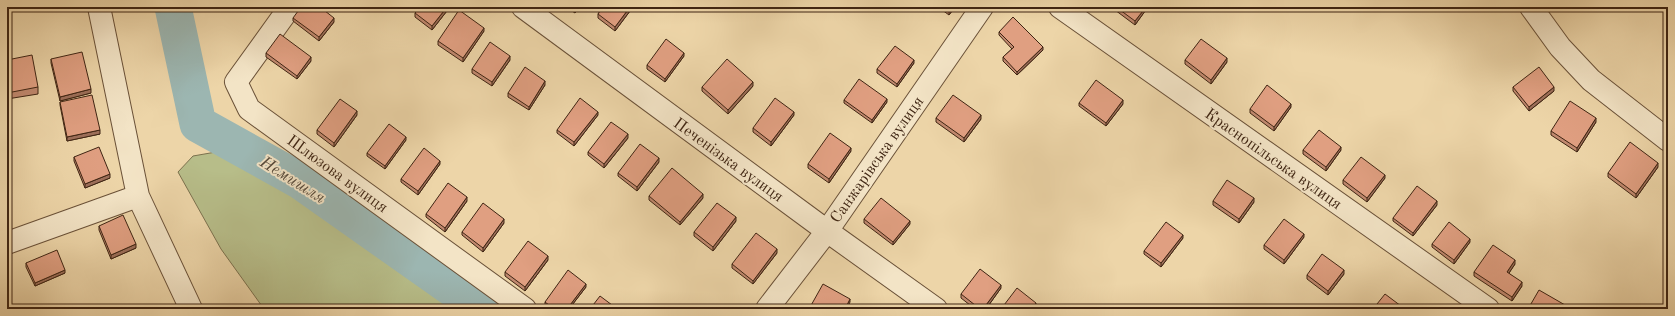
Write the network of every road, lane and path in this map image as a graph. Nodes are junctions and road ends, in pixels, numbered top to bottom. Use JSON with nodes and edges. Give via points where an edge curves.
{"nodes":[{"id":1,"x":99,"y":7,"type":"edge"},
{"id":2,"x":290,"y":7,"type":"edge"},
{"id":3,"x":523,"y":7,"type":"edge"},
{"id":4,"x":982,"y":7,"type":"edge"},
{"id":5,"x":1060,"y":7,"type":"edge"},
{"id":6,"x":1531,"y":7,"type":"edge"},
{"id":7,"x":1668,"y":140,"type":"edge"},
{"id":8,"x":138,"y":196,"type":"junction"},
{"id":9,"x":826,"y":231,"type":"junction"},
{"id":10,"x":7,"y":243,"type":"edge"},
{"id":11,"x":191,"y":309,"type":"edge"},
{"id":12,"x":525,"y":309,"type":"edge"},
{"id":13,"x":767,"y":309,"type":"edge"},
{"id":14,"x":936,"y":309,"type":"edge"},
{"id":15,"x":1488,"y":309,"type":"edge"}],
"edges":[{"from":1,"to":8,"type":"street"},
{"from":2,"to":12,"type":"street","name":"Шлюзова вулиця","via":[[236,82],[249,109]]},
{"from":3,"to":9,"type":"street","name":"Печенізька вулиця"},
{"from":4,"to":9,"type":"street","name":"Санжарівська вулиця"},
{"from":5,"to":15,"type":"street","name":"Краснопільська вулиця"},
{"from":6,"to":7,"type":"street","via":[[1560,47],[1591,80]]},
{"from":8,"to":10,"type":"street"},
{"from":8,"to":11,"type":"street"},
{"from":9,"to":13,"type":"street","name":"Санжарівська вулиця"},
{"from":9,"to":14,"type":"street","name":"Печенізька вулиця"}]}
